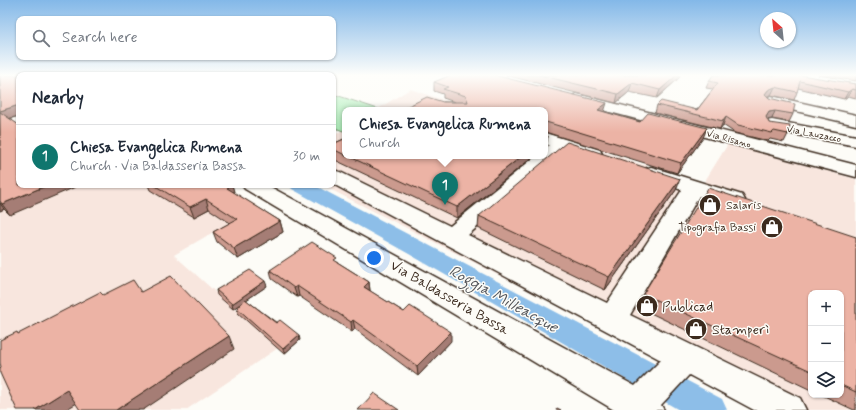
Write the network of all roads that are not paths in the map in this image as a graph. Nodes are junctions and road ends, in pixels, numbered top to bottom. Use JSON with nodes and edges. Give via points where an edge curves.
{"nodes":[{"id":1,"x":562,"y":95,"type":"edge"},
{"id":2,"x":771,"y":102,"type":"edge"},
{"id":3,"x":856,"y":120,"type":"edge"},
{"id":4,"x":772,"y":125,"type":"edge"},
{"id":5,"x":554,"y":141,"type":"edge"},
{"id":6,"x":856,"y":141,"type":"edge"},
{"id":7,"x":535,"y":159,"type":"edge"},
{"id":8,"x":614,"y":161,"type":"edge"},
{"id":9,"x":636,"y":168,"type":"edge"},
{"id":10,"x":856,"y":171,"type":"edge"},
{"id":11,"x":336,"y":178,"type":"edge"},
{"id":12,"x":694,"y":187,"type":"junction"},
{"id":13,"x":260,"y":188,"type":"edge"},
{"id":14,"x":754,"y":207,"type":"edge"},
{"id":15,"x":451,"y":237,"type":"junction"},
{"id":16,"x":612,"y":319,"type":"junction"},
{"id":17,"x":657,"y":389,"type":"edge"},
{"id":18,"x":788,"y":410,"type":"edge"}],
"edges":[{"from":1,"to":10,"type":"street","name":"Via Risano"},
{"from":2,"to":3,"type":"street","name":"Via Lauzacco"},
{"from":4,"to":6,"type":"street","name":"Via Lauzacco"},
{"from":5,"to":8,"type":"street"},
{"from":7,"to":15,"type":"street"},
{"from":9,"to":12,"type":"street"},
{"from":11,"to":15,"type":"street"},
{"from":12,"to":14,"type":"street"},
{"from":12,"to":16,"type":"street"},
{"from":13,"to":17,"type":"street","name":"Via Baldasseria Bassa"},
{"from":15,"to":16,"type":"street"},
{"from":16,"to":17,"type":"street"},
{"from":17,"to":18,"type":"street"}]}
